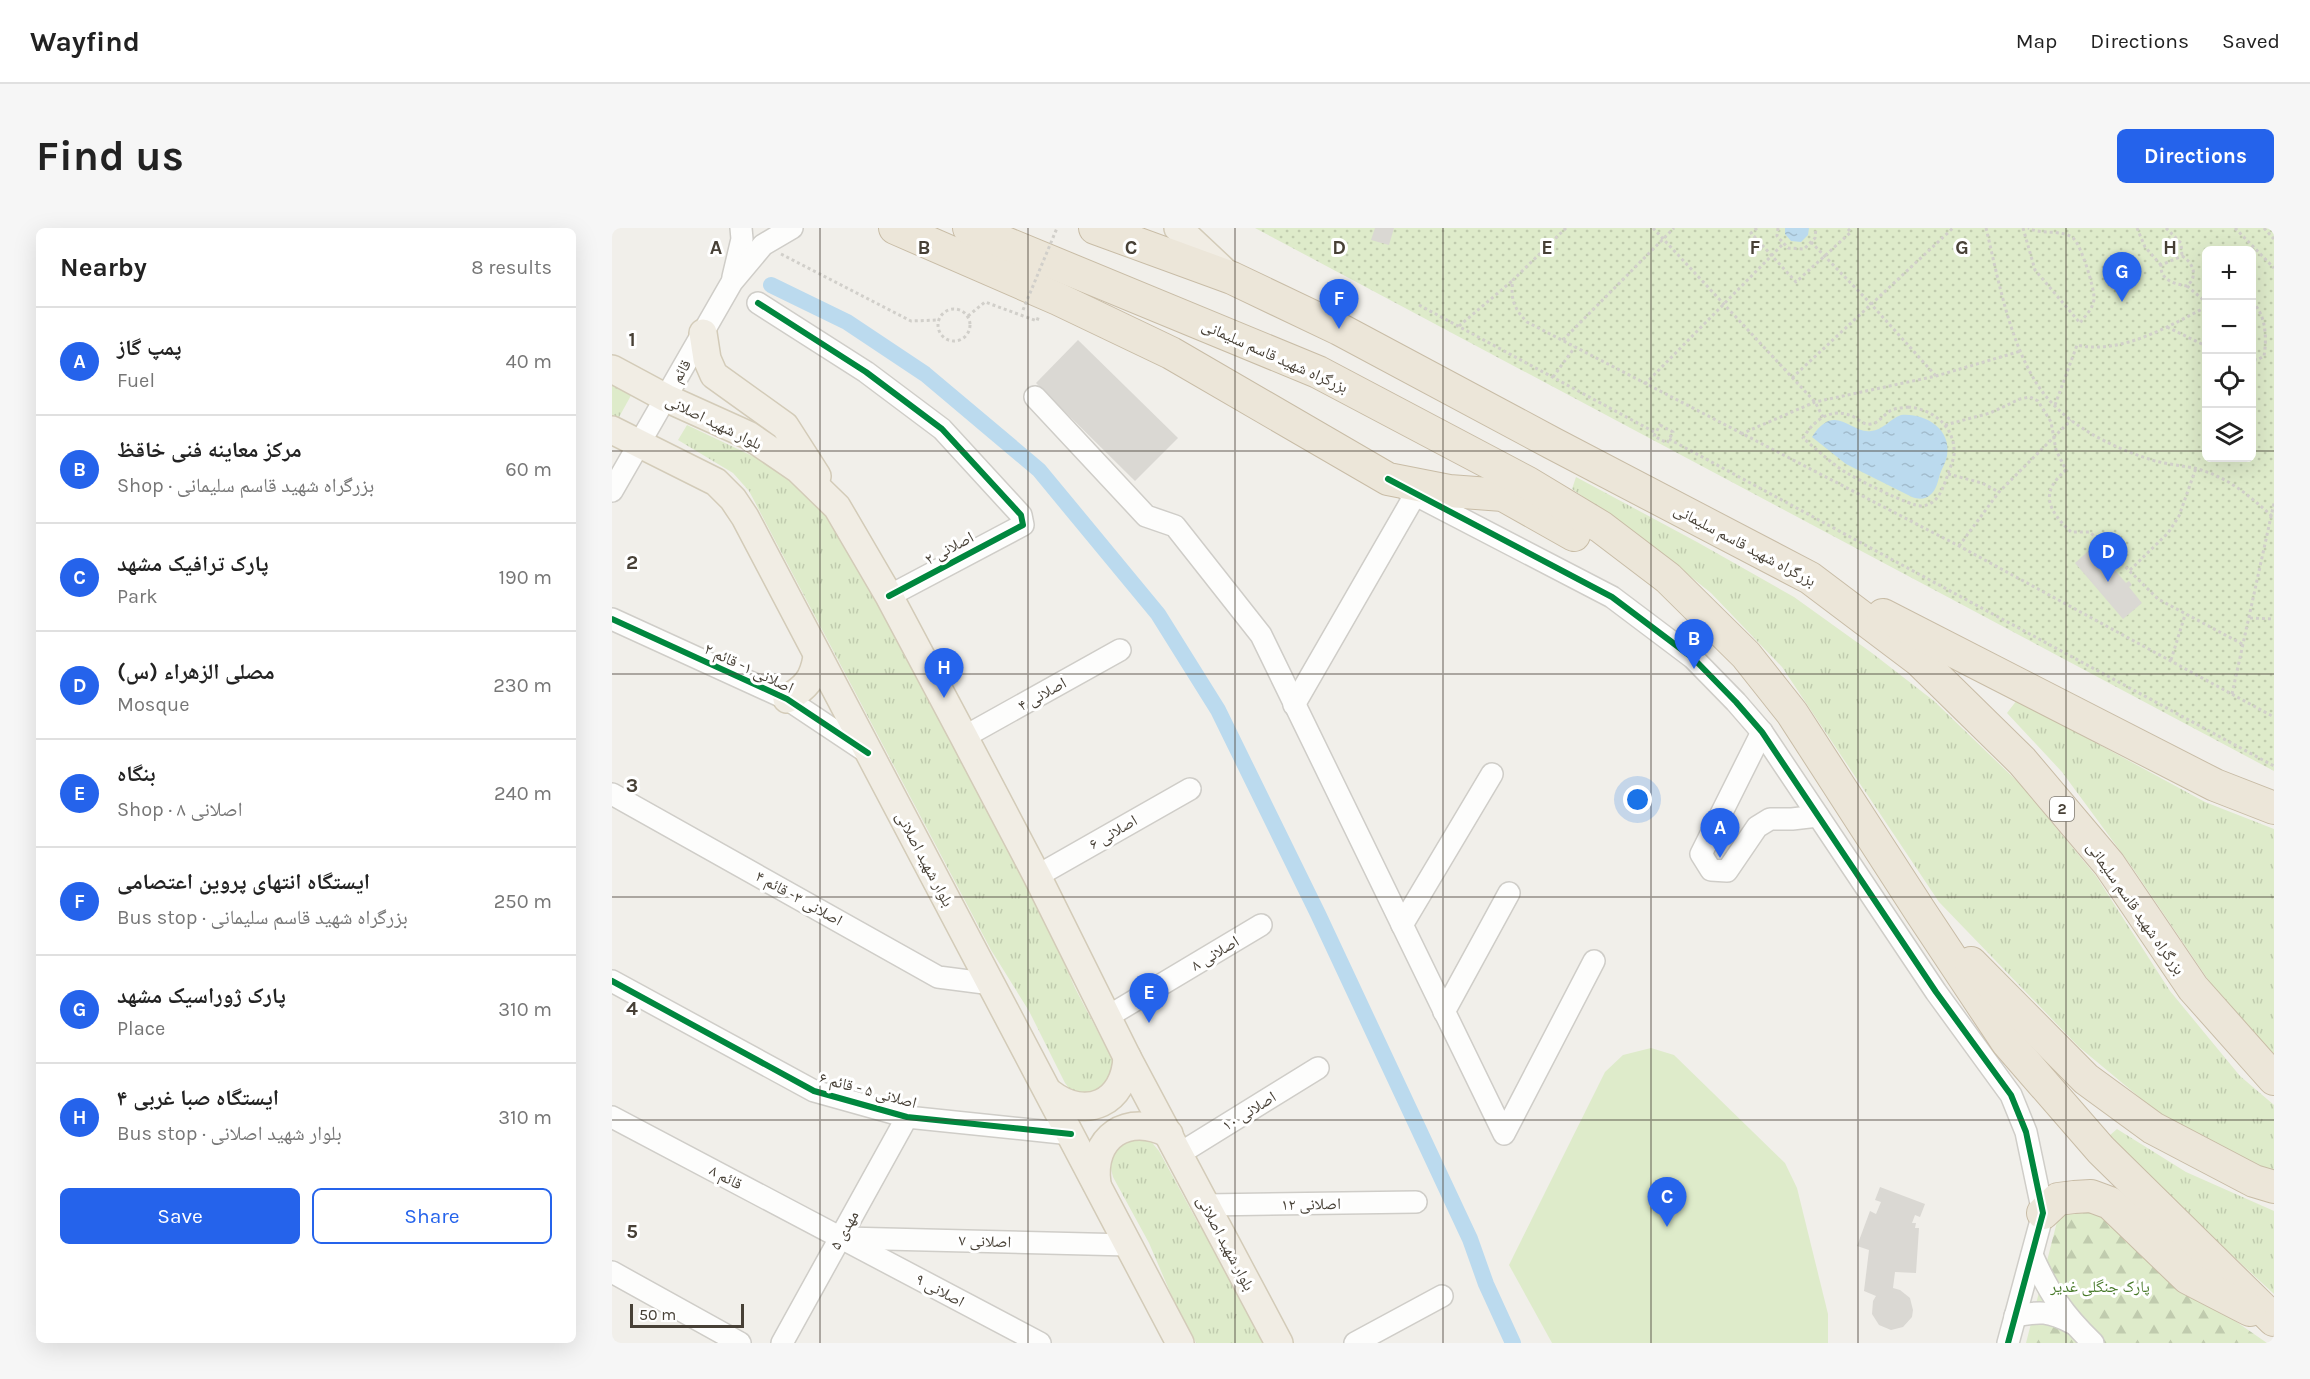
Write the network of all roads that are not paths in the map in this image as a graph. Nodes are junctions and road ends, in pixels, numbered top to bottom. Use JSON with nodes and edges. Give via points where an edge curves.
{"nodes":[{"id":1,"x":741,"y":228,"type":"edge"},
{"id":2,"x":792,"y":228,"type":"edge"},
{"id":3,"x":896,"y":228,"type":"edge"},
{"id":4,"x":969,"y":228,"type":"edge"},
{"id":5,"x":1095,"y":228,"type":"edge"},
{"id":6,"x":1144,"y":228,"type":"edge"},
{"id":7,"x":1178,"y":228,"type":"edge"},
{"id":8,"x":1232,"y":278,"type":"junction"},
{"id":9,"x":732,"y":282,"type":"junction"},
{"id":10,"x":758,"y":303,"type":"dead end"},
{"id":11,"x":703,"y":333,"type":"junction"},
{"id":12,"x":612,"y":369,"type":"edge"},
{"id":13,"x":1035,"y":397,"type":"dead end"},
{"id":14,"x":666,"y":398,"type":"junction"},
{"id":15,"x":612,"y":430,"type":"edge"},
{"id":16,"x":640,"y":443,"type":"junction"},
{"id":17,"x":1388,"y":479,"type":"junction"},
{"id":18,"x":612,"y":491,"type":"edge"},
{"id":19,"x":1415,"y":495,"type":"junction"},
{"id":20,"x":837,"y":507,"type":"junction"},
{"id":21,"x":1668,"y":578,"type":"junction"},
{"id":22,"x":1810,"y":578,"type":"junction"},
{"id":23,"x":889,"y":596,"type":"junction"},
{"id":24,"x":612,"y":619,"type":"edge"},
{"id":25,"x":1120,"y":650,"type":"dead end"},
{"id":26,"x":817,"y":657,"type":"junction"},
{"id":27,"x":786,"y":699,"type":"junction"},
{"id":28,"x":1294,"y":705,"type":"junction"},
{"id":29,"x":1762,"y":732,"type":"junction"},
{"id":30,"x":964,"y":737,"type":"junction"},
{"id":31,"x":868,"y":753,"type":"junction"},
{"id":32,"x":1492,"y":774,"type":"dead end"},
{"id":33,"x":1190,"y":789,"type":"dead end"},
{"id":34,"x":612,"y":794,"type":"edge"},
{"id":35,"x":2274,"y":808,"type":"edge"},
{"id":36,"x":1818,"y":816,"type":"junction"},
{"id":37,"x":1037,"y":876,"type":"junction"},
{"id":38,"x":1509,"y":893,"type":"dead end"},
{"id":39,"x":1920,"y":911,"type":"junction"},
{"id":40,"x":1261,"y":925,"type":"dead end"},
{"id":41,"x":1402,"y":925,"type":"junction"},
{"id":42,"x":1594,"y":961,"type":"dead end"},
{"id":43,"x":612,"y":981,"type":"edge"},
{"id":44,"x":992,"y":984,"type":"junction"},
{"id":45,"x":1444,"y":1012,"type":"junction"},
{"id":46,"x":1107,"y":1017,"type":"junction"},
{"id":47,"x":1127,"y":1058,"type":"junction"},
{"id":48,"x":1318,"y":1068,"type":"dead end"},
{"id":49,"x":2274,"y":1079,"type":"edge"},
{"id":50,"x":1050,"y":1093,"type":"junction"},
{"id":51,"x":612,"y":1117,"type":"edge"},
{"id":52,"x":907,"y":1117,"type":"junction"},
{"id":53,"x":1071,"y":1134,"type":"junction"},
{"id":54,"x":1174,"y":1144,"type":"junction"},
{"id":55,"x":1097,"y":1185,"type":"junction"},
{"id":56,"x":2274,"y":1187,"type":"edge"},
{"id":57,"x":1416,"y":1202,"type":"dead end"},
{"id":58,"x":1206,"y":1205,"type":"junction"},
{"id":59,"x":2043,"y":1213,"type":"junction"},
{"id":60,"x":840,"y":1237,"type":"junction"},
{"id":61,"x":1129,"y":1245,"type":"junction"},
{"id":62,"x":2032,"y":1255,"type":"junction"},
{"id":63,"x":612,"y":1272,"type":"edge"},
{"id":64,"x":1442,"y":1296,"type":"dead end"},
{"id":65,"x":2015,"y":1316,"type":"junction"},
{"id":66,"x":2274,"y":1321,"type":"edge"},
{"id":67,"x":2074,"y":1324,"type":"junction"},
{"id":68,"x":740,"y":1343,"type":"edge"},
{"id":69,"x":782,"y":1343,"type":"edge"},
{"id":70,"x":1040,"y":1343,"type":"edge"},
{"id":71,"x":1180,"y":1343,"type":"edge"},
{"id":72,"x":1279,"y":1343,"type":"edge"},
{"id":73,"x":1355,"y":1343,"type":"edge"},
{"id":74,"x":2008,"y":1343,"type":"edge"},
{"id":75,"x":2092,"y":1343,"type":"edge"}],
"edges":[{"from":1,"to":9,"type":"street"},
{"from":2,"to":9,"type":"street","via":[[763,245]]},
{"from":3,"to":17,"type":"highway","via":[[1171,353]]},
{"from":4,"to":21,"type":"highway","name":"بزرگراه شهید قاسم سلیمانی","via":[[1318,372],[1537,489],[1601,527]]},
{"from":5,"to":8,"type":"highway","name":"بزرگراه شهید قاسم سلیمانی"},
{"from":6,"to":8,"type":"highway"},
{"from":7,"to":8,"type":"main road"},
{"from":8,"to":22,"type":"highway","name":"بزرگراه شهید قاسم سلیمانی","via":[[1339,329]]},
{"from":9,"to":11,"type":"street","name":"قائم"},
{"from":10,"to":23,"type":"street","name":"اصلانی ۲","via":[[866,372],[942,429],[1019,511],[1023,525]]},
{"from":11,"to":14,"type":"street","name":"قائم"},
{"from":11,"to":20,"type":"main road","name":"بلوار شهید اصلانی","via":[[714,375],[785,426]]},
{"from":12,"to":14,"type":"main road","name":"بلوار شهید اصلانی"},
{"from":13,"to":28,"type":"street","via":[[1146,516],[1176,526],[1261,635]]},
{"from":14,"to":16,"type":"street","name":"قائم"},
{"from":14,"to":20,"type":"main road","name":"بلوار شهید اصلانی","via":[[748,435],[798,469]]},
{"from":15,"to":16,"type":"main road","name":"بلوار شهید اصلانی"},
{"from":16,"to":18,"type":"street","name":"قائم"},
{"from":16,"to":26,"type":"main road","name":"بلوار شهید اصلانی","via":[[717,482],[733,499]]},
{"from":17,"to":19,"type":"street"},
{"from":17,"to":21,"type":"highway","via":[[1449,491],[1503,495],[1617,559]]},
{"from":19,"to":28,"type":"street"},
{"from":19,"to":29,"type":"street","via":[[1612,597],[1693,658]]},
{"from":20,"to":23,"type":"main road","name":"بلوار شهید اصلانی"},
{"from":21,"to":39,"type":"highway","name":"بزرگراه شهید قاسم سلیمانی","via":[[1746,655],[1792,713]]},
{"from":22,"to":35,"type":"highway","via":[[2215,785]]},
{"from":22,"to":49,"type":"highway","name":"بزرگراه شهید قاسم سلیمانی","number":"2","via":[[1920,662],[2022,761],[2109,864],[2193,988]]},
{"from":23,"to":30,"type":"main road","name":"بلوار شهید اصلانی"},
{"from":24,"to":27,"type":"street","name":"اصلانی ۱- قائم ۲"},
{"from":25,"to":30,"type":"street","name":"اصلانی ۴"},
{"from":26,"to":27,"type":"main road","via":[[814,673],[803,689]]},
{"from":26,"to":31,"type":"main road","name":"بلوار شهید اصلانی"},
{"from":27,"to":31,"type":"street","name":"اصلانی ۱- قائم ۲"},
{"from":28,"to":41,"type":"street"},
{"from":29,"to":36,"type":"street"},
{"from":29,"to":36,"type":"street","via":[[1701,854],[1711,870],[1727,871],[1757,827],[1770,819]]},
{"from":30,"to":37,"type":"main road","name":"بلوار شهید اصلانی"},
{"from":31,"to":44,"type":"main road","name":"بلوار شهید اصلانی"},
{"from":32,"to":41,"type":"street"},
{"from":33,"to":37,"type":"street","name":"اصلانی ۶"},
{"from":34,"to":44,"type":"street","name":"اصلانی ۳- قائم ۴","via":[[938,977]]},
{"from":36,"to":59,"type":"street","via":[[1936,992],[2011,1095],[2026,1132]]},
{"from":37,"to":46,"type":"main road","name":"بلوار شهید اصلانی"},
{"from":38,"to":45,"type":"street"},
{"from":39,"to":56,"type":"highway","via":[[2086,1079],[2153,1128],[2254,1181]]},
{"from":39,"to":66,"type":"highway","via":[[2007,1042],[2093,1141]]},
{"from":40,"to":46,"type":"street","name":"اصلانی ۸"},
{"from":41,"to":45,"type":"street"},
{"from":42,"to":45,"type":"street","via":[[1504,1134]]},
{"from":43,"to":52,"type":"street","name":"اصلانی ۵ - قائم ۶","via":[[814,1091]]},
{"from":44,"to":50,"type":"main road","name":"بلوار شهید اصلانی"},
{"from":46,"to":47,"type":"main road","name":"بلوار شهید اصلانی"},
{"from":47,"to":50,"type":"main road","via":[[1121,1084],[1101,1103],[1074,1107]]},
{"from":47,"to":54,"type":"main road","name":"بلوار شهید اصلانی"},
{"from":48,"to":54,"type":"street","name":"اصلانی ۱۰"},
{"from":50,"to":53,"type":"main road","name":"بلوار شهید اصلانی"},
{"from":51,"to":60,"type":"street","name":"قائم ۸"},
{"from":52,"to":53,"type":"street","name":"اصلانی ۵ - قائم ۶"},
{"from":52,"to":60,"type":"street","name":"مهدی ۵"},
{"from":53,"to":55,"type":"main road","name":"بلوار شهید اصلانی"},
{"from":54,"to":55,"type":"main road","via":[[1156,1127],[1142,1125],[1114,1133],[1097,1157]]},
{"from":54,"to":58,"type":"main road","name":"بلوار شهید اصلانی"},
{"from":55,"to":61,"type":"main road","name":"بلوار شهید اصلانی"},
{"from":57,"to":58,"type":"street","name":"اصلانی ۱۲"},
{"from":58,"to":72,"type":"main road","name":"بلوار شهید اصلانی"},
{"from":59,"to":62,"type":"street"},
{"from":59,"to":66,"type":"highway","via":[[2058,1199],[2091,1196],[2110,1203],[2188,1278]]},
{"from":60,"to":61,"type":"street","name":"اصلانی ۷"},
{"from":60,"to":69,"type":"street","name":"مهدی ۵"},
{"from":60,"to":70,"type":"street","name":"اصلانی ۹"},
{"from":61,"to":71,"type":"main road","name":"بلوار شهید اصلانی"},
{"from":62,"to":65,"type":"street"},
{"from":62,"to":67,"type":"street","via":[[2047,1289]]},
{"from":63,"to":68,"type":"street"},
{"from":64,"to":73,"type":"street"},
{"from":65,"to":67,"type":"street","via":[[2054,1314]]},
{"from":65,"to":74,"type":"street"},
{"from":67,"to":75,"type":"street"}]}
